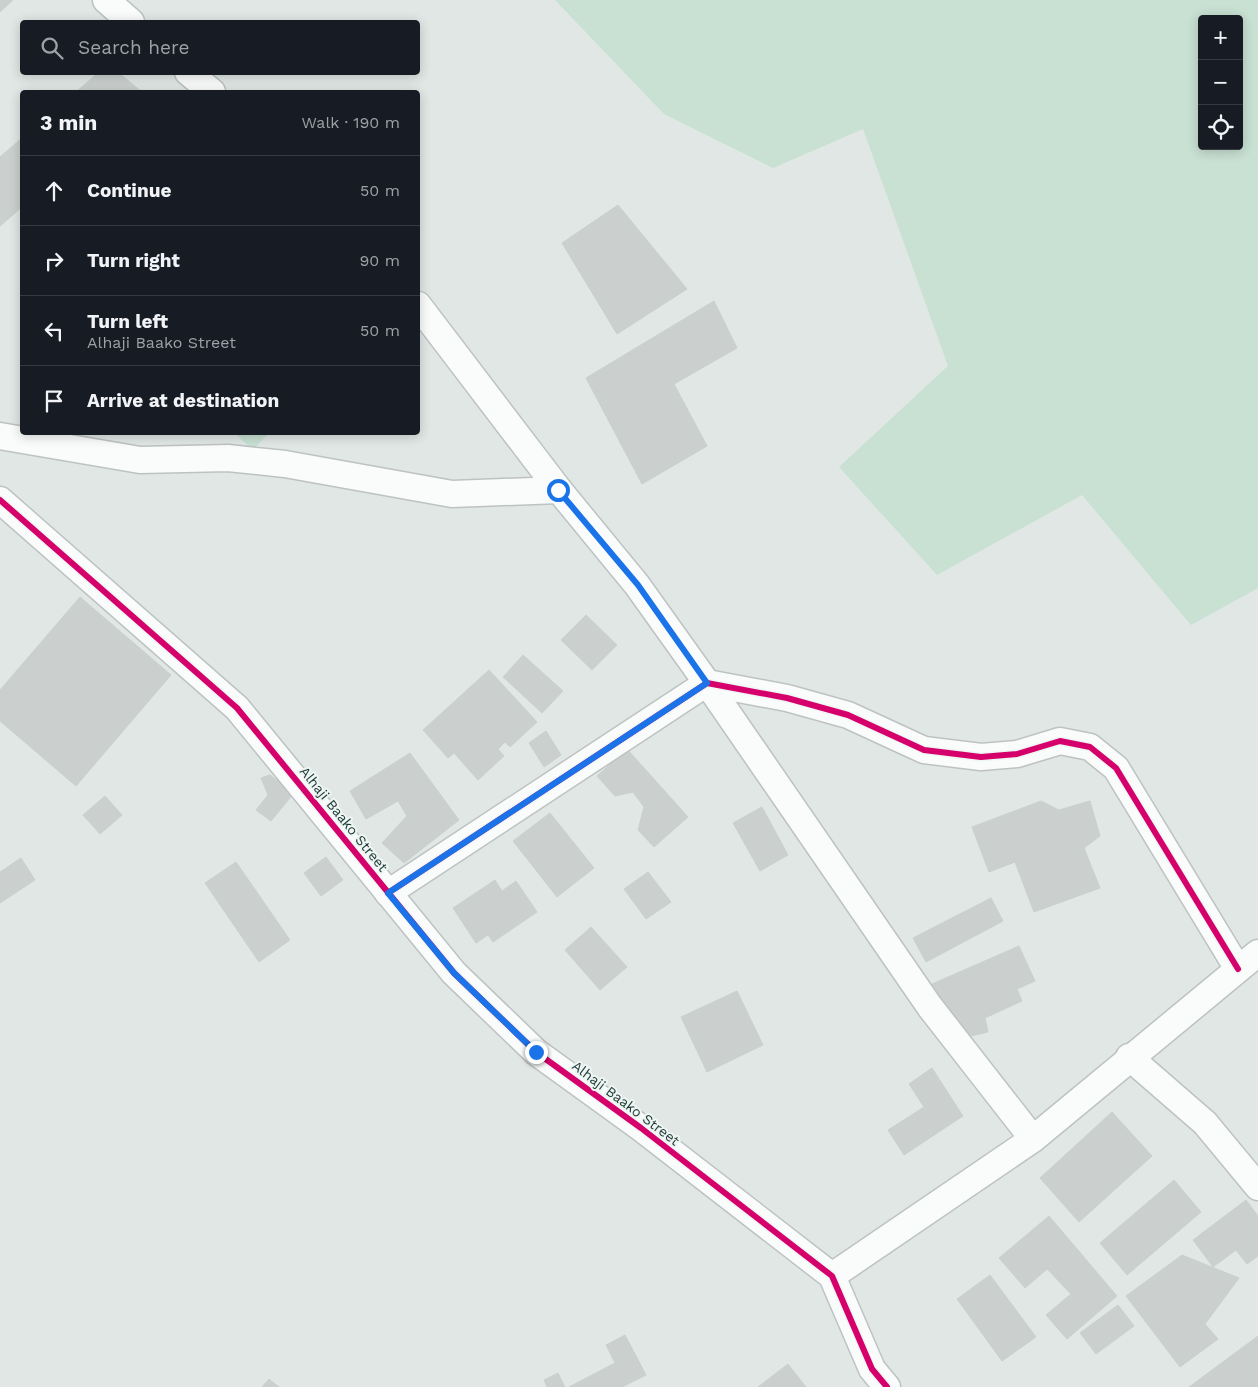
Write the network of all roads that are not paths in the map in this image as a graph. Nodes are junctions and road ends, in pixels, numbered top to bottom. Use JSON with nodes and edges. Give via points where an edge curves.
{"nodes":[{"id":1,"x":106,"y":0,"type":"edge"},
{"id":2,"x":129,"y":20,"type":"edge"},
{"id":3,"x":192,"y":75,"type":"edge"},
{"id":4,"x":210,"y":90,"type":"edge"},
{"id":5,"x":420,"y":308,"type":"edge"},
{"id":6,"x":0,"y":436,"type":"edge"},
{"id":7,"x":558,"y":490,"type":"junction"},
{"id":8,"x":0,"y":500,"type":"edge"},
{"id":9,"x":707,"y":683,"type":"junction"},
{"id":10,"x":388,"y":893,"type":"junction"},
{"id":11,"x":1258,"y":953,"type":"edge"},
{"id":12,"x":1238,"y":969,"type":"junction"},
{"id":13,"x":1129,"y":1057,"type":"junction"},
{"id":14,"x":1033,"y":1139,"type":"junction"},
{"id":15,"x":1258,"y":1188,"type":"edge"},
{"id":16,"x":832,"y":1276,"type":"junction"},
{"id":17,"x":887,"y":1387,"type":"edge"}],
"edges":[{"from":1,"to":2,"type":"street"},
{"from":3,"to":4,"type":"street"},
{"from":5,"to":7,"type":"street"},
{"from":6,"to":7,"type":"street","via":[[140,460],[228,458],[285,464],[452,494]]},
{"from":7,"to":9,"type":"street","via":[[638,585]]},
{"from":8,"to":10,"type":"street","name":"Alhaji Baako Street","via":[[237,708]]},
{"from":9,"to":10,"type":"street"},
{"from":9,"to":12,"type":"street","via":[[787,698],[848,715],[924,750],[981,757],[1017,754],[1060,741],[1090,747],[1116,768]]},
{"from":9,"to":14,"type":"street","via":[[930,1008]]},
{"from":10,"to":16,"type":"street","name":"Alhaji Baako Street","via":[[454,973],[536,1052],[641,1128]]},
{"from":11,"to":12,"type":"street"},
{"from":12,"to":13,"type":"street"},
{"from":13,"to":14,"type":"street"},
{"from":13,"to":15,"type":"street","via":[[1205,1123]]},
{"from":14,"to":16,"type":"street"},
{"from":16,"to":17,"type":"street","name":"Alhaji Baako Street","via":[[872,1369]]}]}
